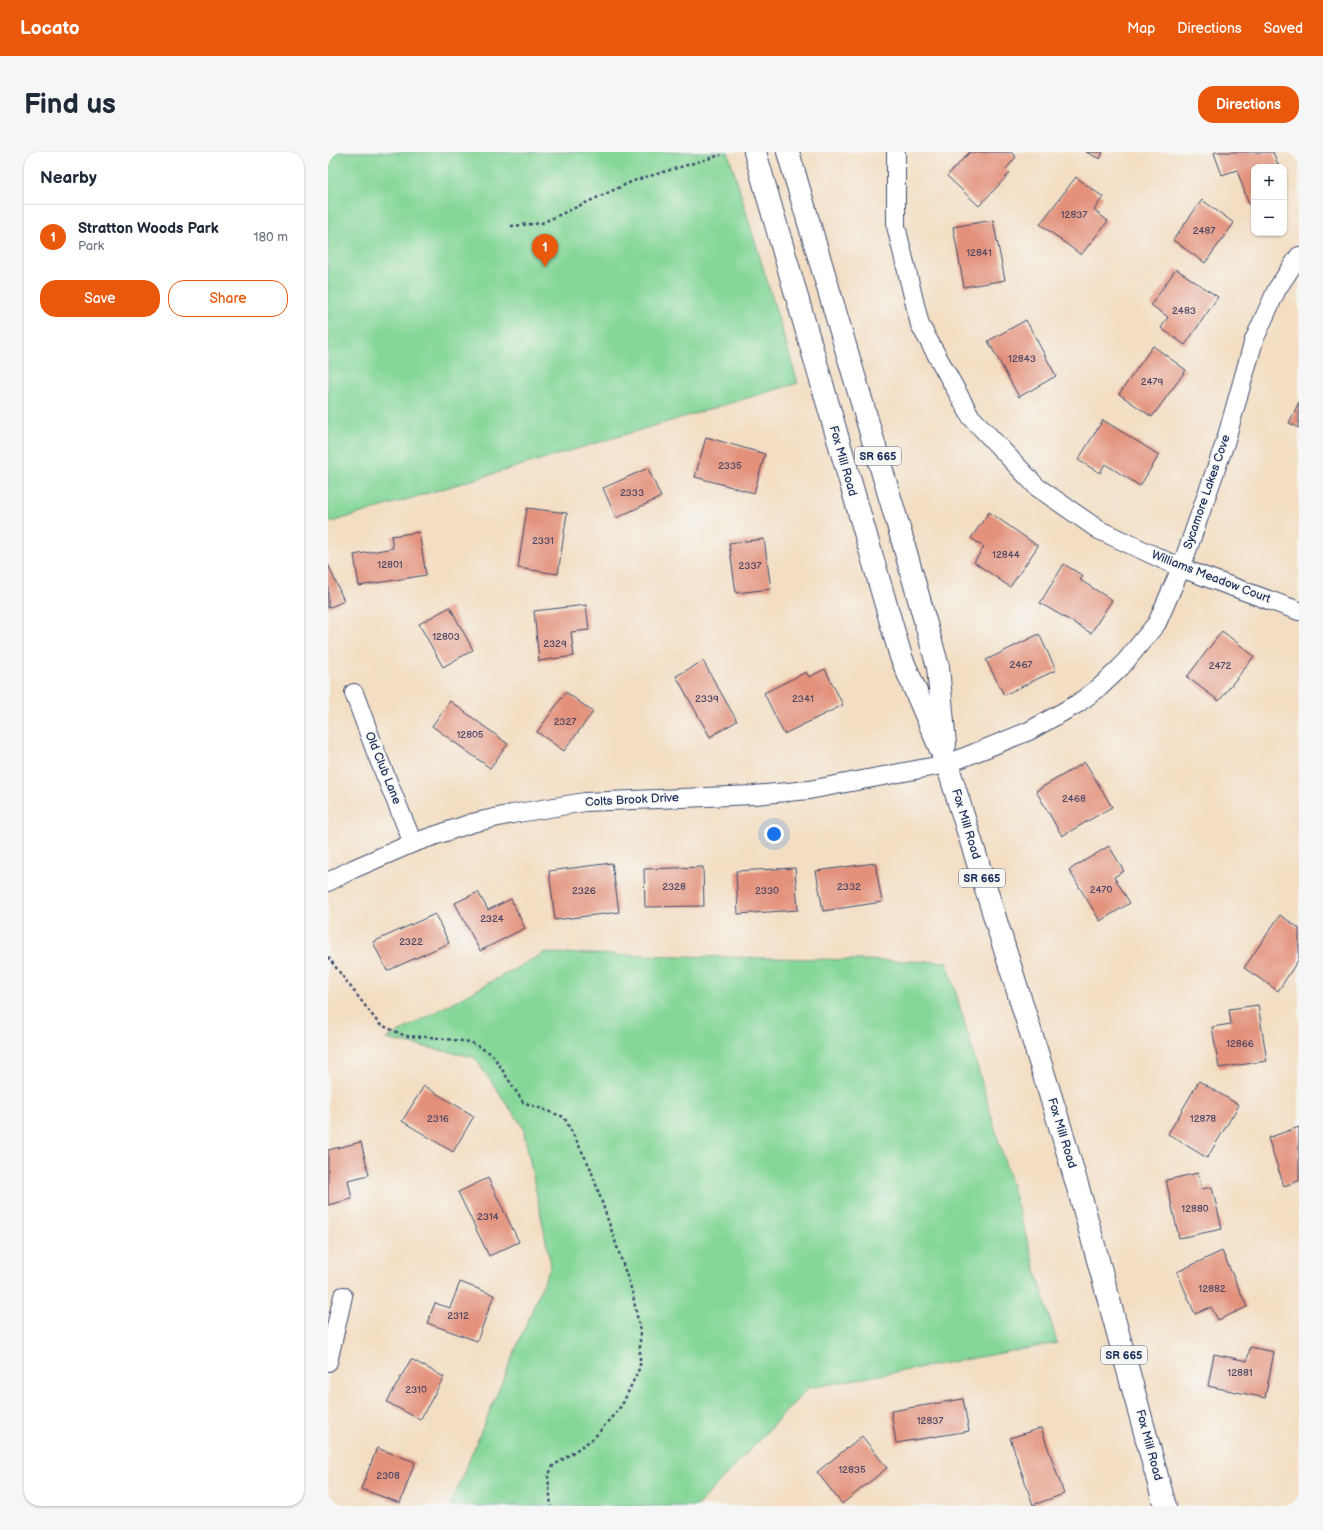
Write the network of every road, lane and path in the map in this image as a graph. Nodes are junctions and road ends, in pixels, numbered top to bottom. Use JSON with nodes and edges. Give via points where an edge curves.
{"nodes":[{"id":1,"x":755,"y":152,"type":"edge"},
{"id":2,"x":788,"y":152,"type":"edge"},
{"id":3,"x":896,"y":152,"type":"edge"},
{"id":4,"x":721,"y":155,"type":"dead end"},
{"id":5,"x":511,"y":226,"type":"dead end"},
{"id":6,"x":1299,"y":256,"type":"edge"},
{"id":7,"x":1181,"y":568,"type":"junction"},
{"id":8,"x":1299,"y":612,"type":"edge"},
{"id":9,"x":354,"y":693,"type":"dead end"},
{"id":10,"x":947,"y":764,"type":"junction"},
{"id":11,"x":413,"y":843,"type":"junction"},
{"id":12,"x":328,"y":882,"type":"edge"},
{"id":13,"x":328,"y":957,"type":"edge"},
{"id":14,"x":342,"y":1296,"type":"dead end"},
{"id":15,"x":328,"y":1362,"type":"edge"},
{"id":16,"x":1166,"y":1502,"type":"edge"},
{"id":17,"x":551,"y":1506,"type":"edge"}],
"edges":[{"from":1,"to":10,"type":"main road","name":"Fox Mill Road","number":"SR 665","via":[[901,657]]},
{"from":2,"to":10,"type":"main road","name":"Fox Mill Road","number":"SR 665","via":[[938,667]]},
{"from":3,"to":7,"type":"street","name":"Williams Meadow Court","via":[[896,226],[920,325],[971,417],[1036,486],[1099,530]]},
{"from":4,"to":5,"type":"path","via":[[634,181],[542,223]]},
{"from":6,"to":7,"type":"street","name":"Sycamore Lakes Cove","via":[[1277,289],[1254,340],[1225,443]]},
{"from":7,"to":8,"type":"street","name":"Williams Meadow Court"},
{"from":7,"to":10,"type":"street","name":"Sycamore Lakes Cove","via":[[1157,623],[1121,668],[1100,687],[1077,704],[1029,731]]},
{"from":9,"to":11,"type":"street","name":"Old Club Lane"},
{"from":10,"to":11,"type":"street","name":"Colts Brook Drive","via":[[808,790],[754,795],[585,802],[472,823]]},
{"from":10,"to":16,"type":"main road","name":"Fox Mill Road","number":"SR 665","via":[[1072,1166]]},
{"from":11,"to":12,"type":"street","name":"Colts Brook Drive"},
{"from":13,"to":17,"type":"path","via":[[379,1024],[405,1036],[470,1042],[492,1054],[523,1102],[564,1117],[590,1167],[632,1291],[640,1331],[640,1368],[622,1405],[594,1438],[553,1466],[548,1476]]},
{"from":14,"to":15,"type":"street"}]}
